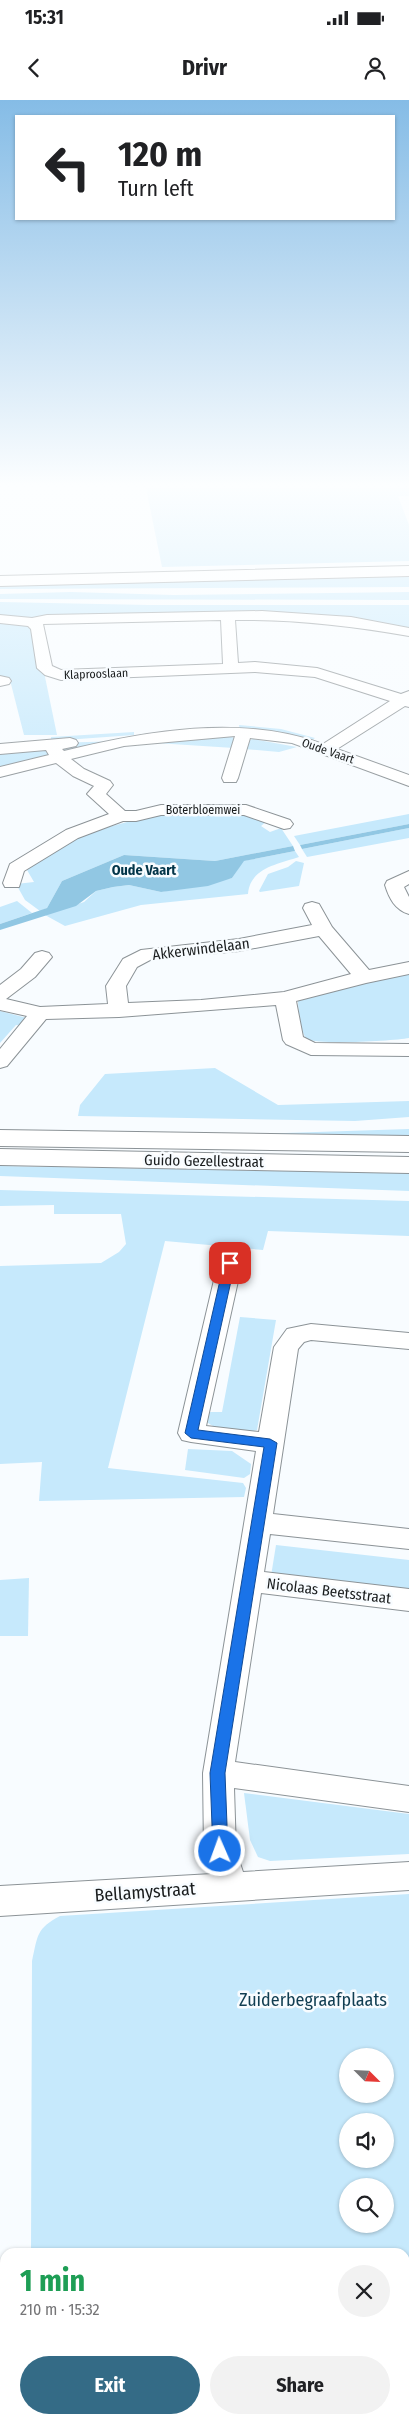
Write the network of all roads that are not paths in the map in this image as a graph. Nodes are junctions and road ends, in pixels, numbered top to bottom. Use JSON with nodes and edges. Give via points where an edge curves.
{"nodes":[{"id":1,"x":228,"y":615,"type":"junction"},
{"id":2,"x":0,"y":619,"type":"edge"},
{"id":3,"x":32,"y":622,"type":"junction"},
{"id":4,"x":409,"y":632,"type":"edge"},
{"id":5,"x":230,"y":662,"type":"junction"},
{"id":6,"x":119,"y":664,"type":"dead end"},
{"id":7,"x":367,"y":677,"type":"dead end"},
{"id":8,"x":407,"y":699,"type":"edge"},
{"id":9,"x":244,"y":732,"type":"junction"},
{"id":10,"x":0,"y":749,"type":"edge"},
{"id":11,"x":326,"y":749,"type":"junction"},
{"id":12,"x":55,"y":750,"type":"junction"},
{"id":13,"x":0,"y":772,"type":"edge"},
{"id":14,"x":230,"y":778,"type":"dead end"},
{"id":15,"x":409,"y":781,"type":"edge"},
{"id":16,"x":121,"y":816,"type":"junction"},
{"id":17,"x":284,"y":824,"type":"dead end"},
{"id":18,"x":409,"y":876,"type":"edge"},
{"id":19,"x":12,"y":883,"type":"dead end"},
{"id":20,"x":312,"y":908,"type":"dead end"},
{"id":21,"x":409,"y":908,"type":"edge"},
{"id":22,"x":324,"y":929,"type":"junction"},
{"id":23,"x":42,"y":957,"type":"dead end"},
{"id":24,"x":409,"y":968,"type":"edge"},
{"id":25,"x":364,"y":977,"type":"junction"},
{"id":26,"x":0,"y":995,"type":"edge"},
{"id":27,"x":285,"y":998,"type":"junction"},
{"id":28,"x":0,"y":1004,"type":"edge"},
{"id":29,"x":119,"y":1011,"type":"junction"},
{"id":30,"x":40,"y":1013,"type":"junction"},
{"id":31,"x":409,"y":1050,"type":"edge"},
{"id":32,"x":0,"y":1062,"type":"edge"},
{"id":33,"x":0,"y":1138,"type":"edge"},
{"id":34,"x":409,"y":1144,"type":"edge"},
{"id":35,"x":0,"y":1157,"type":"edge"},
{"id":36,"x":409,"y":1165,"type":"edge"},
{"id":37,"x":230,"y":1263,"type":"dead end"},
{"id":38,"x":409,"y":1342,"type":"edge"},
{"id":39,"x":270,"y":1443,"type":"junction"},
{"id":40,"x":258,"y":1522,"type":"junction"},
{"id":41,"x":409,"y":1539,"type":"edge"},
{"id":42,"x":250,"y":1581,"type":"junction"},
{"id":43,"x":409,"y":1600,"type":"edge"},
{"id":44,"x":218,"y":1773,"type":"junction"},
{"id":45,"x":409,"y":1799,"type":"edge"},
{"id":46,"x":409,"y":1876,"type":"edge"},
{"id":47,"x":232,"y":1886,"type":"junction"},
{"id":48,"x":0,"y":1901,"type":"edge"}],
"edges":[{"from":1,"to":3,"type":"street"},
{"from":1,"to":4,"type":"street","via":[[351,621]]},
{"from":1,"to":5,"type":"street"},
{"from":2,"to":3,"type":"street"},
{"from":3,"to":5,"type":"street","name":"Klaprooslaan","via":[[38,627],[45,668],[60,676]]},
{"from":5,"to":6,"type":"street","name":"Klaprooslaan"},
{"from":5,"to":7,"type":"street","name":"Klaprooslaan","via":[[259,658],[304,662]]},
{"from":5,"to":8,"type":"street","name":"Klaprooslaan","via":[[317,673]]},
{"from":8,"to":11,"type":"street"},
{"from":9,"to":11,"type":"street","name":"Oude Vaart","via":[[295,739]]},
{"from":9,"to":12,"type":"street","name":"Oude Vaart","via":[[145,738]]},
{"from":9,"to":14,"type":"street"},
{"from":10,"to":12,"type":"street","name":"Oude Vaart"},
{"from":11,"to":15,"type":"street","name":"Oude Vaart"},
{"from":12,"to":13,"type":"street","name":"Oude Vaart"},
{"from":12,"to":16,"type":"street","via":[[81,774],[104,785],[96,794]]},
{"from":16,"to":17,"type":"street","name":"Boterbloemwei","via":[[161,810],[246,810]]},
{"from":16,"to":19,"type":"street","name":"Boterbloemwei","via":[[72,834],[16,868]]},
{"from":18,"to":21,"type":"street","via":[[394,885],[398,897]]},
{"from":20,"to":22,"type":"street"},
{"from":22,"to":25,"type":"street"},
{"from":22,"to":29,"type":"street","name":"Akkerwindelaan","via":[[239,945],[148,954],[130,963],[116,986]]},
{"from":23,"to":26,"type":"street"},
{"from":24,"to":25,"type":"street"},
{"from":25,"to":27,"type":"street"},
{"from":27,"to":29,"type":"street"},
{"from":27,"to":31,"type":"street","via":[[293,1040],[311,1049]]},
{"from":28,"to":30,"type":"street"},
{"from":29,"to":30,"type":"street"},
{"from":30,"to":32,"type":"street"},
{"from":33,"to":34,"type":"main road","name":"Guido Gezellestraat"},
{"from":35,"to":36,"type":"main road","name":"Guido Gezellestraat"},
{"from":37,"to":39,"type":"street","via":[[191,1433]]},
{"from":38,"to":39,"type":"street","via":[[311,1332],[296,1335],[286,1346]]},
{"from":39,"to":40,"type":"street"},
{"from":40,"to":41,"type":"street"},
{"from":40,"to":42,"type":"street"},
{"from":42,"to":43,"type":"street","name":"Nicolaas Beetsstraat"},
{"from":42,"to":44,"type":"street"},
{"from":44,"to":45,"type":"street"},
{"from":44,"to":47,"type":"street","via":[[220,1851]]},
{"from":46,"to":47,"type":"street","name":"Bellamystraat"},
{"from":47,"to":48,"type":"street","name":"Bellamystraat"}]}
